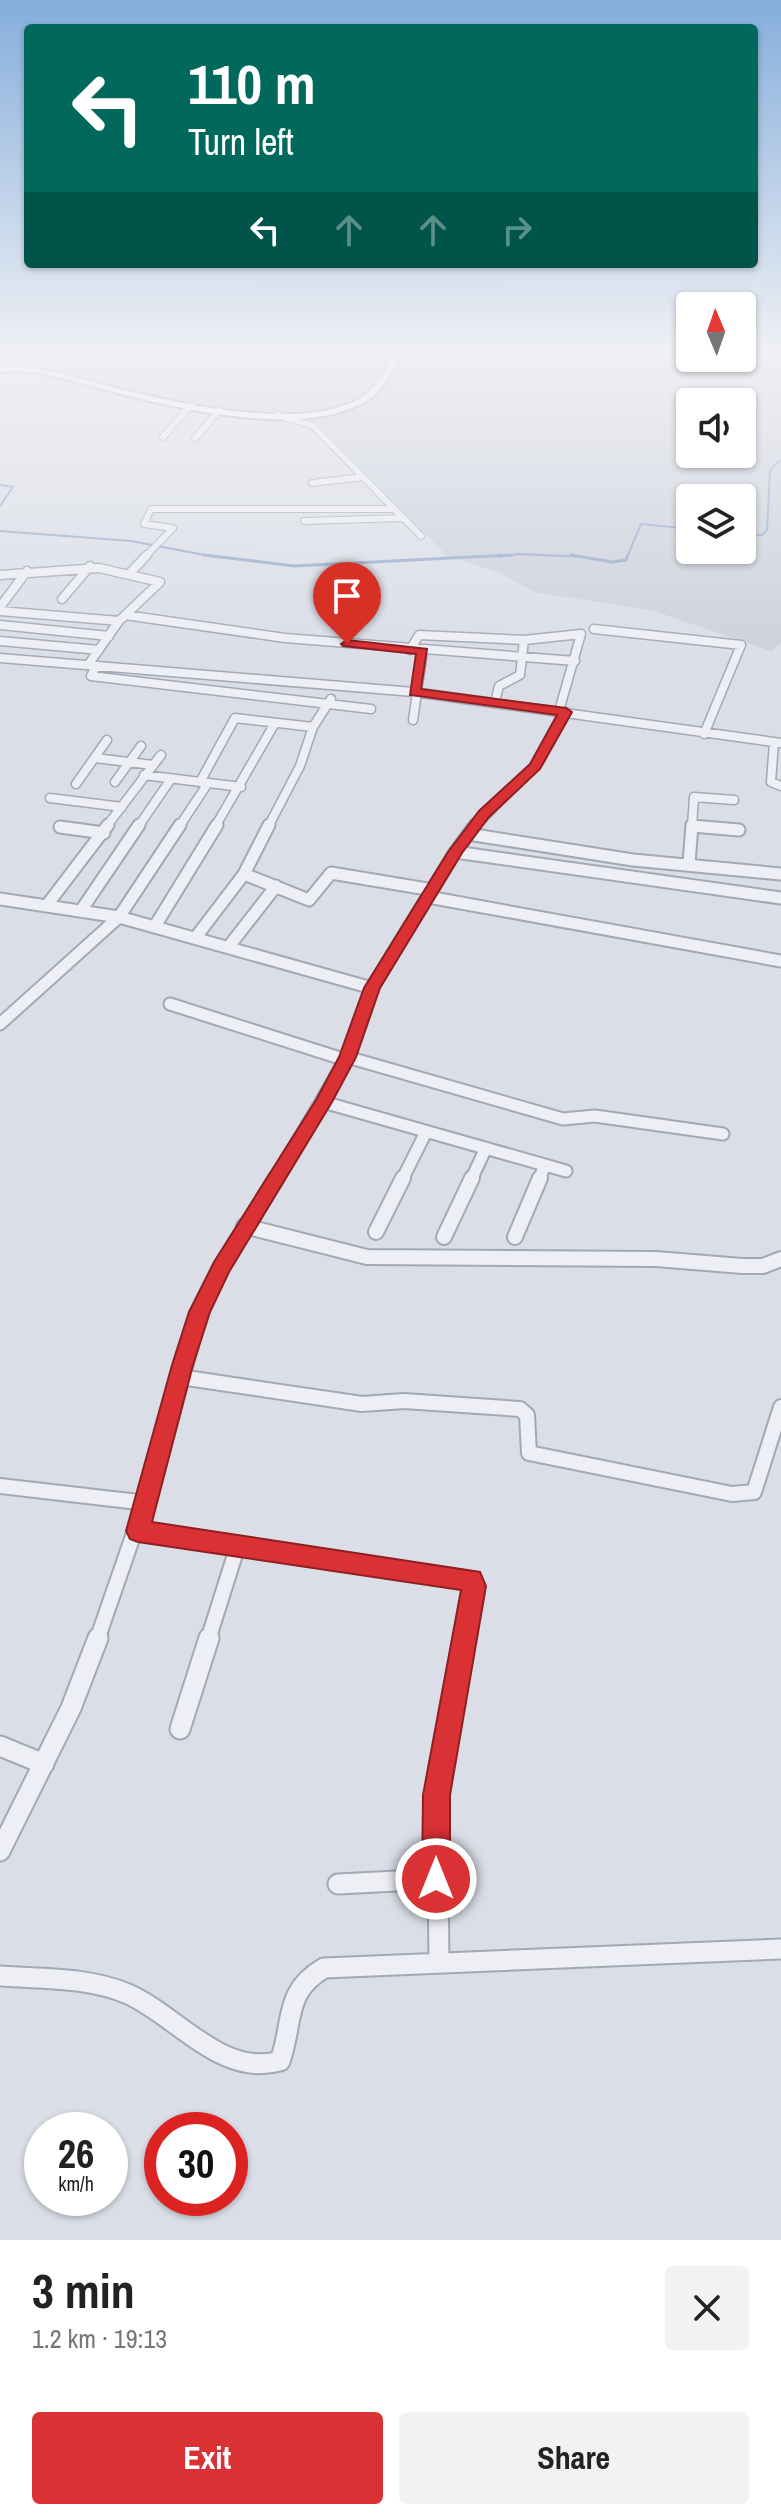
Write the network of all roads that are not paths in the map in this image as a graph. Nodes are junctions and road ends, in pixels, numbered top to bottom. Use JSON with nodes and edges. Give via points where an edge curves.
{"nodes":[{"id":1,"x":340,"y":454,"type":"edge"},
{"id":2,"x":363,"y":477,"type":"junction"},
{"id":3,"x":312,"y":483,"type":"dead end"},
{"id":4,"x":394,"y":509,"type":"junction"},
{"id":5,"x":404,"y":518,"type":"junction"},
{"id":6,"x":304,"y":521,"type":"dead end"},
{"id":7,"x":421,"y":536,"type":"dead end"},
{"id":8,"x":90,"y":566,"type":"junction"},
{"id":9,"x":27,"y":571,"type":"junction"},
{"id":10,"x":130,"y":573,"type":"junction"},
{"id":11,"x":0,"y":575,"type":"edge"},
{"id":12,"x":62,"y":599,"type":"dead end"},
{"id":13,"x":0,"y":609,"type":"edge"},
{"id":14,"x":122,"y":618,"type":"junction"},
{"id":15,"x":0,"y":625,"type":"edge"},
{"id":16,"x":594,"y":629,"type":"dead end"},
{"id":17,"x":109,"y":636,"type":"junction"},
{"id":18,"x":524,"y":640,"type":"junction"},
{"id":19,"x":0,"y":641,"type":"edge"},
{"id":20,"x":99,"y":650,"type":"junction"},
{"id":21,"x":410,"y":650,"type":"junction"},
{"id":22,"x":423,"y":651,"type":"junction"},
{"id":23,"x":521,"y":657,"type":"junction"},
{"id":24,"x":0,"y":658,"type":"edge"},
{"id":25,"x":575,"y":661,"type":"junction"},
{"id":26,"x":92,"y":665,"type":"junction"},
{"id":27,"x":339,"y":686,"type":"junction"},
{"id":28,"x":414,"y":692,"type":"junction"},
{"id":29,"x":329,"y":702,"type":"junction"},
{"id":30,"x":495,"y":702,"type":"junction"},
{"id":31,"x":371,"y":709,"type":"dead end"},
{"id":32,"x":562,"y":712,"type":"junction"},
{"id":33,"x":413,"y":720,"type":"dead end"},
{"id":34,"x":275,"y":723,"type":"junction"},
{"id":35,"x":313,"y":727,"type":"junction"},
{"id":36,"x":704,"y":734,"type":"junction"},
{"id":37,"x":107,"y":740,"type":"dead end"},
{"id":38,"x":778,"y":743,"type":"edge"},
{"id":39,"x":141,"y":746,"type":"dead end"},
{"id":40,"x":161,"y":755,"type":"dead end"},
{"id":41,"x":95,"y":758,"type":"junction"},
{"id":42,"x":129,"y":762,"type":"junction"},
{"id":43,"x":153,"y":765,"type":"junction"},
{"id":44,"x":144,"y":775,"type":"junction"},
{"id":45,"x":171,"y":779,"type":"junction"},
{"id":46,"x":115,"y":782,"type":"dead end"},
{"id":47,"x":204,"y":783,"type":"junction"},
{"id":48,"x":76,"y":784,"type":"dead end"},
{"id":49,"x":781,"y":786,"type":"edge"},
{"id":50,"x":241,"y":787,"type":"junction"},
{"id":51,"x":50,"y":798,"type":"dead end"},
{"id":52,"x":734,"y":800,"type":"dead end"},
{"id":53,"x":122,"y":807,"type":"junction"},
{"id":54,"x":692,"y":826,"type":"junction"},
{"id":55,"x":60,"y":827,"type":"dead end"},
{"id":56,"x":739,"y":830,"type":"dead end"},
{"id":57,"x":104,"y":833,"type":"junction"},
{"id":58,"x":468,"y":834,"type":"junction"},
{"id":59,"x":455,"y":852,"type":"junction"},
{"id":60,"x":689,"y":863,"type":"junction"},
{"id":61,"x":244,"y":874,"type":"junction"},
{"id":62,"x":781,"y":874,"type":"edge"},
{"id":63,"x":276,"y":886,"type":"junction"},
{"id":64,"x":430,"y":894,"type":"junction"},
{"id":65,"x":781,"y":898,"type":"edge"},
{"id":66,"x":0,"y":899,"type":"edge"},
{"id":67,"x":47,"y":905,"type":"junction"},
{"id":68,"x":82,"y":909,"type":"junction"},
{"id":69,"x":119,"y":917,"type":"junction"},
{"id":70,"x":155,"y":926,"type":"junction"},
{"id":71,"x":196,"y":937,"type":"junction"},
{"id":72,"x":230,"y":945,"type":"junction"},
{"id":73,"x":781,"y":961,"type":"edge"},
{"id":74,"x":372,"y":988,"type":"junction"},
{"id":75,"x":170,"y":1004,"type":"dead end"},
{"id":76,"x":0,"y":1024,"type":"edge"},
{"id":77,"x":346,"y":1059,"type":"junction"},
{"id":78,"x":323,"y":1102,"type":"junction"},
{"id":79,"x":426,"y":1132,"type":"junction"},
{"id":80,"x":723,"y":1134,"type":"dead end"},
{"id":81,"x":486,"y":1148,"type":"junction"},
{"id":82,"x":545,"y":1165,"type":"junction"},
{"id":83,"x":566,"y":1171,"type":"dead end"},
{"id":84,"x":244,"y":1226,"type":"junction"},
{"id":85,"x":376,"y":1232,"type":"dead end"},
{"id":86,"x":444,"y":1237,"type":"dead end"},
{"id":87,"x":515,"y":1237,"type":"dead end"},
{"id":88,"x":781,"y":1259,"type":"edge"},
{"id":89,"x":180,"y":1377,"type":"junction"},
{"id":90,"x":781,"y":1407,"type":"edge"},
{"id":91,"x":0,"y":1486,"type":"edge"},
{"id":92,"x":147,"y":1503,"type":"junction"},
{"id":93,"x":138,"y":1531,"type":"junction"},
{"id":94,"x":238,"y":1545,"type":"junction"},
{"id":95,"x":180,"y":1729,"type":"dead end"},
{"id":96,"x":0,"y":1746,"type":"edge"},
{"id":97,"x":44,"y":1764,"type":"junction"},
{"id":98,"x":1,"y":1845,"type":"edge"},
{"id":99,"x":436,"y":1879,"type":"junction"},
{"id":100,"x":338,"y":1884,"type":"dead end"},
{"id":101,"x":781,"y":1949,"type":"edge"},
{"id":102,"x":439,"y":1962,"type":"junction"},
{"id":103,"x":0,"y":1976,"type":"edge"}],
"edges":[{"from":1,"to":2,"type":"street"},
{"from":2,"to":3,"type":"street"},
{"from":2,"to":4,"type":"street"},
{"from":4,"to":5,"type":"street"},
{"from":4,"to":10,"type":"street","via":[[151,509],[143,521],[173,528]]},
{"from":5,"to":6,"type":"street"},
{"from":5,"to":7,"type":"street"},
{"from":8,"to":9,"type":"street"},
{"from":8,"to":10,"type":"street"},
{"from":8,"to":12,"type":"street"},
{"from":9,"to":11,"type":"street"},
{"from":9,"to":13,"type":"street"},
{"from":10,"to":14,"type":"street","via":[[160,582]]},
{"from":13,"to":14,"type":"street"},
{"from":14,"to":17,"type":"street"},
{"from":14,"to":21,"type":"street"},
{"from":15,"to":17,"type":"street"},
{"from":16,"to":36,"type":"street","via":[[741,645]]},
{"from":17,"to":20,"type":"street"},
{"from":18,"to":21,"type":"street","via":[[419,635]]},
{"from":18,"to":23,"type":"street"},
{"from":18,"to":25,"type":"street","via":[[581,634]]},
{"from":19,"to":20,"type":"street"},
{"from":20,"to":26,"type":"street"},
{"from":21,"to":22,"type":"street"},
{"from":22,"to":23,"type":"street"},
{"from":22,"to":28,"type":"street"},
{"from":23,"to":25,"type":"street"},
{"from":23,"to":30,"type":"street","via":[[520,675],[500,682]]},
{"from":24,"to":26,"type":"street"},
{"from":25,"to":32,"type":"street"},
{"from":26,"to":27,"type":"street"},
{"from":26,"to":29,"type":"street","via":[[91,676]]},
{"from":27,"to":28,"type":"street"},
{"from":27,"to":29,"type":"street"},
{"from":28,"to":30,"type":"street"},
{"from":28,"to":33,"type":"street"},
{"from":29,"to":31,"type":"street"},
{"from":29,"to":35,"type":"street"},
{"from":30,"to":32,"type":"street"},
{"from":32,"to":36,"type":"street"},
{"from":32,"to":58,"type":"street","via":[[535,766]]},
{"from":34,"to":35,"type":"street"},
{"from":34,"to":47,"type":"street","via":[[235,718]]},
{"from":34,"to":50,"type":"street"},
{"from":35,"to":61,"type":"street","via":[[300,766]]},
{"from":36,"to":38,"type":"street"},
{"from":37,"to":41,"type":"street"},
{"from":38,"to":49,"type":"street","via":[[771,782]]},
{"from":39,"to":42,"type":"street"},
{"from":40,"to":43,"type":"street"},
{"from":41,"to":42,"type":"street"},
{"from":41,"to":48,"type":"street"},
{"from":42,"to":43,"type":"street"},
{"from":42,"to":46,"type":"street"},
{"from":43,"to":44,"type":"street"},
{"from":44,"to":45,"type":"street"},
{"from":44,"to":53,"type":"street"},
{"from":45,"to":47,"type":"street"},
{"from":45,"to":68,"type":"street"},
{"from":47,"to":50,"type":"street"},
{"from":47,"to":69,"type":"street"},
{"from":50,"to":70,"type":"street"},
{"from":51,"to":53,"type":"street"},
{"from":52,"to":54,"type":"street","via":[[694,797]]},
{"from":53,"to":57,"type":"street"},
{"from":54,"to":56,"type":"street"},
{"from":54,"to":60,"type":"street"},
{"from":55,"to":57,"type":"street"},
{"from":57,"to":67,"type":"street"},
{"from":58,"to":59,"type":"street"},
{"from":58,"to":60,"type":"street","via":[[633,860]]},
{"from":59,"to":64,"type":"street"},
{"from":59,"to":65,"type":"street"},
{"from":60,"to":62,"type":"street"},
{"from":61,"to":63,"type":"street"},
{"from":61,"to":71,"type":"street"},
{"from":63,"to":64,"type":"street","via":[[286,895],[309,900],[331,873]]},
{"from":63,"to":72,"type":"street"},
{"from":64,"to":73,"type":"street"},
{"from":64,"to":74,"type":"street"},
{"from":66,"to":67,"type":"street"},
{"from":67,"to":68,"type":"street"},
{"from":68,"to":69,"type":"street"},
{"from":69,"to":70,"type":"street"},
{"from":69,"to":76,"type":"street"},
{"from":70,"to":71,"type":"street"},
{"from":71,"to":72,"type":"street"},
{"from":72,"to":74,"type":"street"},
{"from":74,"to":77,"type":"street"},
{"from":75,"to":77,"type":"street"},
{"from":77,"to":78,"type":"street"},
{"from":77,"to":80,"type":"street","via":[[563,1119],[595,1116]]},
{"from":78,"to":79,"type":"street"},
{"from":78,"to":84,"type":"street"},
{"from":79,"to":81,"type":"street"},
{"from":79,"to":85,"type":"street"},
{"from":81,"to":82,"type":"street"},
{"from":81,"to":86,"type":"street"},
{"from":82,"to":83,"type":"street"},
{"from":82,"to":87,"type":"street"},
{"from":84,"to":88,"type":"street","via":[[367,1257],[656,1259],[742,1266]]},
{"from":84,"to":89,"type":"street","via":[[200,1312]]},
{"from":89,"to":90,"type":"street","via":[[362,1404],[510,1407],[527,1415],[529,1453],[732,1494],[754,1492]]},
{"from":89,"to":92,"type":"street"},
{"from":91,"to":92,"type":"street"},
{"from":92,"to":93,"type":"street"},
{"from":93,"to":94,"type":"street"},
{"from":93,"to":97,"type":"street","via":[[71,1708]]},
{"from":94,"to":95,"type":"street"},
{"from":94,"to":99,"type":"street","via":[[471,1580],[437,1795]]},
{"from":96,"to":97,"type":"street"},
{"from":97,"to":98,"type":"street"},
{"from":99,"to":100,"type":"street"},
{"from":99,"to":102,"type":"street"},
{"from":101,"to":102,"type":"street"},
{"from":102,"to":103,"type":"street","via":[[324,1968],[307,1976],[292,1999],[280,2061],[264,2067],[231,2057],[128,1994]]}]}
